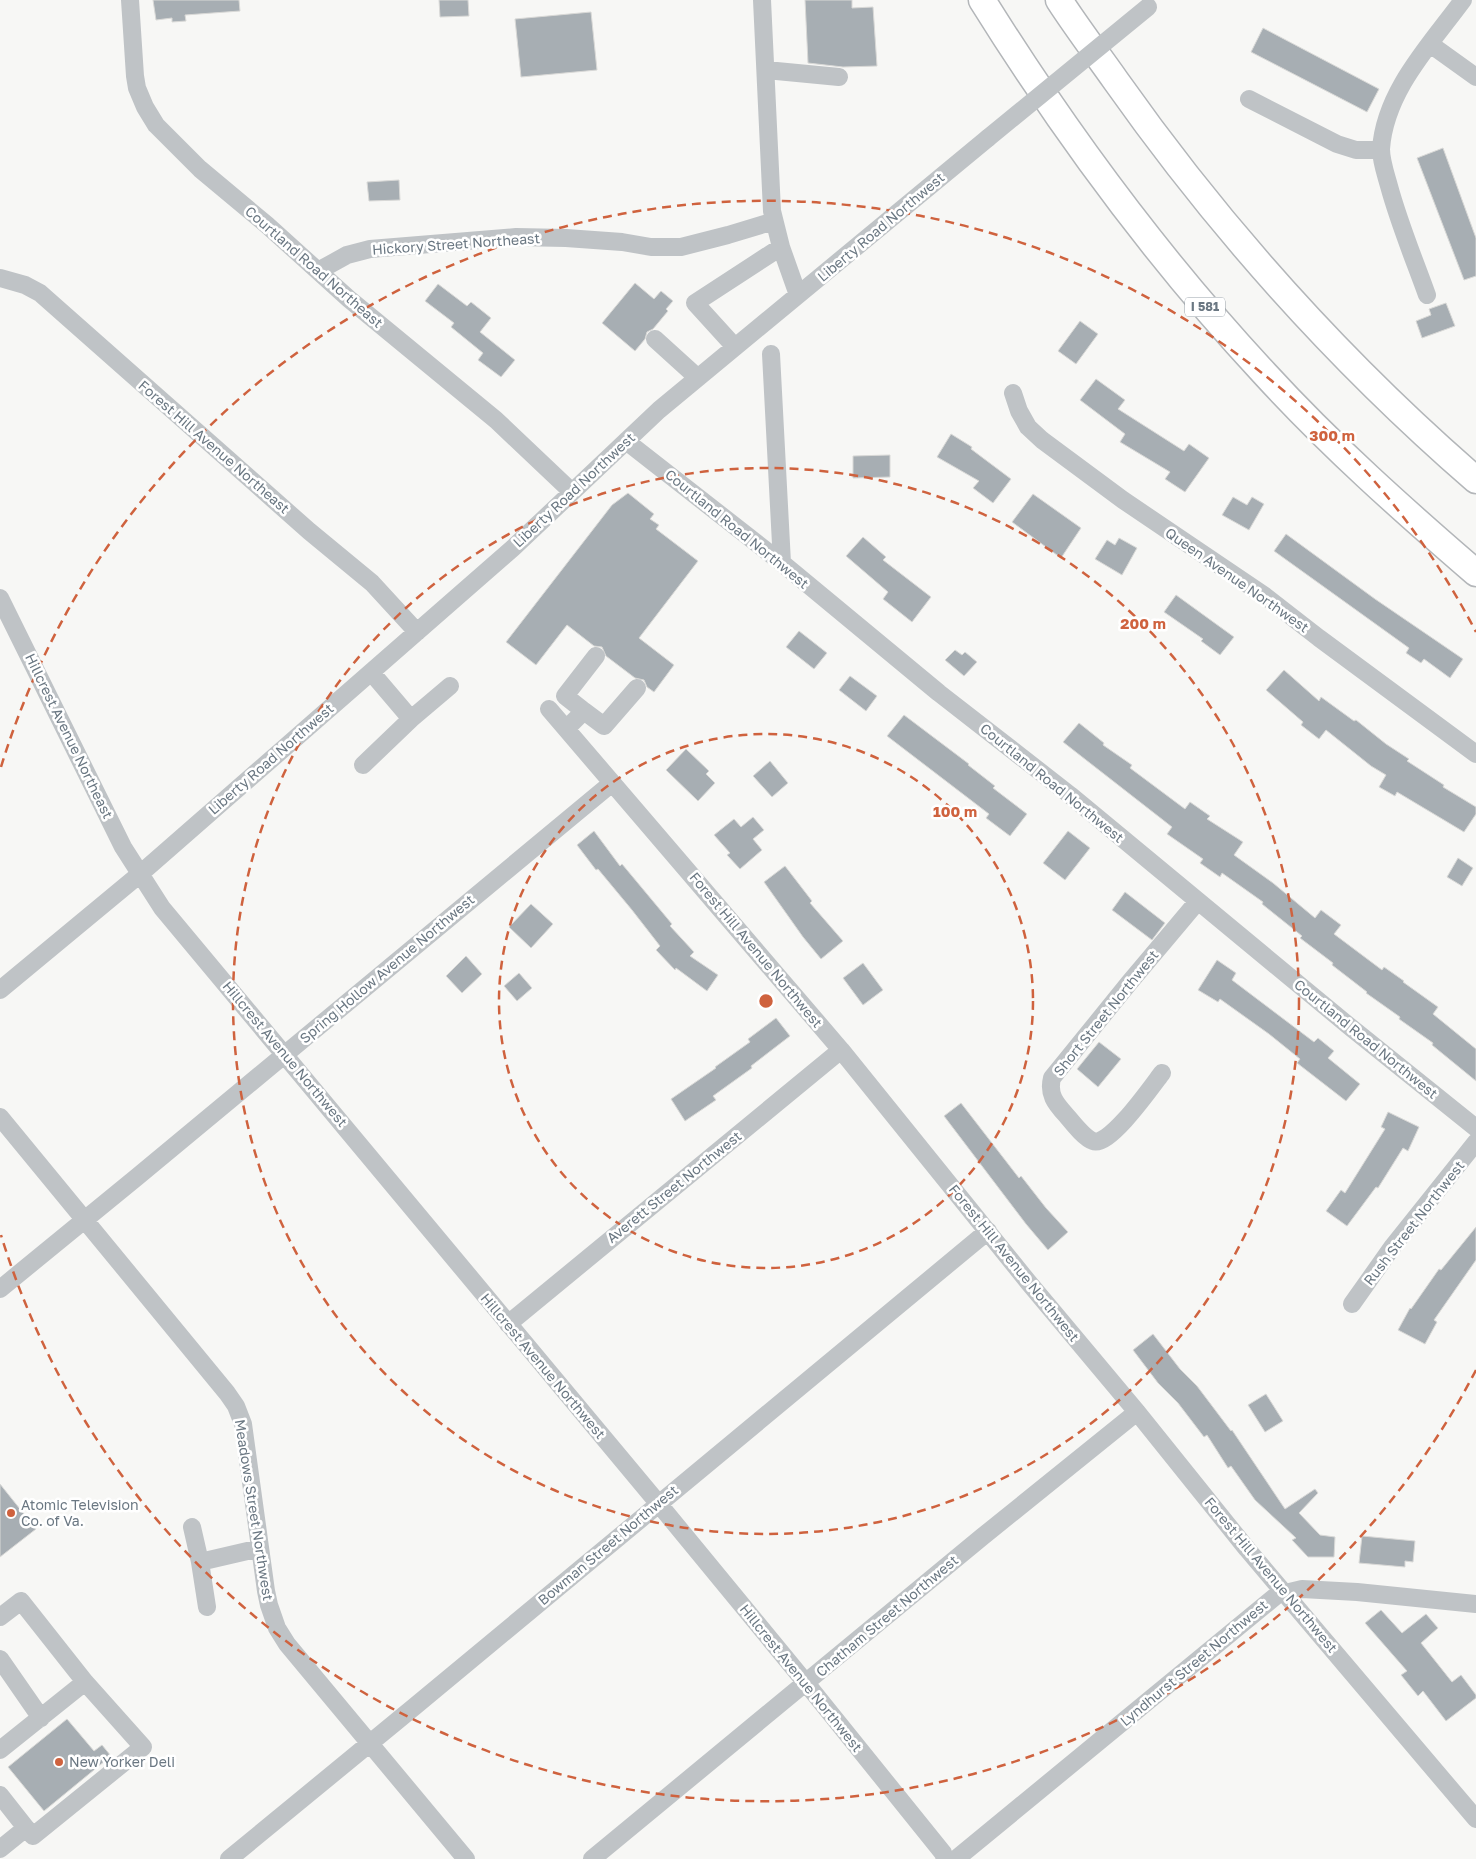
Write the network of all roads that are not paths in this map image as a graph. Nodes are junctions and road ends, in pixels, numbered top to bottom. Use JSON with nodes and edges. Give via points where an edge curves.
{"nodes":[{"id":1,"x":130,"y":0,"type":"edge"},
{"id":2,"x":762,"y":0,"type":"edge"},
{"id":3,"x":982,"y":0,"type":"edge"},
{"id":4,"x":1059,"y":0,"type":"edge"},
{"id":5,"x":1463,"y":0,"type":"edge"},
{"id":6,"x":1152,"y":3,"type":"edge"},
{"id":7,"x":1430,"y":44,"type":"junction"},
{"id":8,"x":766,"y":70,"type":"junction"},
{"id":9,"x":839,"y":77,"type":"dead end"},
{"id":10,"x":1476,"y":78,"type":"edge"},
{"id":11,"x":1250,"y":99,"type":"dead end"},
{"id":12,"x":1381,"y":150,"type":"junction"},
{"id":13,"x":774,"y":220,"type":"junction"},
{"id":14,"x":781,"y":247,"type":"junction"},
{"id":15,"x":318,"y":271,"type":"junction"},
{"id":16,"x":0,"y":278,"type":"edge"},
{"id":17,"x":798,"y":295,"type":"junction"},
{"id":18,"x":1427,"y":295,"type":"dead end"},
{"id":19,"x":655,"y":339,"type":"dead end"},
{"id":20,"x":735,"y":347,"type":"junction"},
{"id":21,"x":771,"y":354,"type":"dead end"},
{"id":22,"x":698,"y":378,"type":"junction"},
{"id":23,"x":1013,"y":394,"type":"dead end"},
{"id":24,"x":626,"y":441,"type":"junction"},
{"id":25,"x":1476,"y":480,"type":"edge"},
{"id":26,"x":572,"y":492,"type":"junction"},
{"id":27,"x":782,"y":563,"type":"junction"},
{"id":28,"x":1476,"y":573,"type":"edge"},
{"id":29,"x":0,"y":598,"type":"edge"},
{"id":30,"x":418,"y":632,"type":"junction"},
{"id":31,"x":596,"y":656,"type":"dead end"},
{"id":32,"x":371,"y":672,"type":"junction"},
{"id":33,"x":450,"y":686,"type":"dead end"},
{"id":34,"x":637,"y":688,"type":"dead end"},
{"id":35,"x":549,"y":709,"type":"dead end"},
{"id":36,"x":584,"y":711,"type":"junction"},
{"id":37,"x":411,"y":719,"type":"junction"},
{"id":38,"x":566,"y":730,"type":"junction"},
{"id":39,"x":1476,"y":754,"type":"edge"},
{"id":40,"x":362,"y":765,"type":"dead end"},
{"id":41,"x":612,"y":783,"type":"junction"},
{"id":42,"x":140,"y":874,"type":"junction"},
{"id":43,"x":1198,"y":901,"type":"junction"},
{"id":44,"x":0,"y":990,"type":"edge"},
{"id":45,"x":841,"y":1050,"type":"junction"},
{"id":46,"x":285,"y":1054,"type":"junction"},
{"id":47,"x":1162,"y":1073,"type":"dead end"},
{"id":48,"x":0,"y":1117,"type":"edge"},
{"id":49,"x":1476,"y":1128,"type":"edge"},
{"id":50,"x":1476,"y":1142,"type":"edge"},
{"id":51,"x":84,"y":1219,"type":"junction"},
{"id":52,"x":988,"y":1231,"type":"junction"},
{"id":53,"x":0,"y":1289,"type":"edge"},
{"id":54,"x":1352,"y":1304,"type":"dead end"},
{"id":55,"x":508,"y":1324,"type":"junction"},
{"id":56,"x":1137,"y":1412,"type":"junction"},
{"id":57,"x":658,"y":1503,"type":"junction"},
{"id":58,"x":192,"y":1527,"type":"dead end"},
{"id":59,"x":260,"y":1548,"type":"junction"},
{"id":60,"x":200,"y":1562,"type":"junction"},
{"id":61,"x":1285,"y":1592,"type":"junction"},
{"id":62,"x":1476,"y":1604,"type":"edge"},
{"id":63,"x":207,"y":1607,"type":"dead end"},
{"id":64,"x":0,"y":1616,"type":"edge"},
{"id":65,"x":0,"y":1659,"type":"edge"},
{"id":66,"x":86,"y":1682,"type":"junction"},
{"id":67,"x":806,"y":1683,"type":"junction"},
{"id":68,"x":41,"y":1718,"type":"junction"},
{"id":69,"x":370,"y":1744,"type":"junction"},
{"id":70,"x":0,"y":1748,"type":"edge"},
{"id":71,"x":0,"y":1795,"type":"edge"},
{"id":72,"x":1476,"y":1819,"type":"edge"},
{"id":73,"x":26,"y":1828,"type":"junction"},
{"id":74,"x":0,"y":1849,"type":"edge"},
{"id":75,"x":229,"y":1859,"type":"edge"},
{"id":76,"x":466,"y":1859,"type":"edge"},
{"id":77,"x":592,"y":1859,"type":"edge"},
{"id":78,"x":945,"y":1859,"type":"edge"},
{"id":79,"x":956,"y":1859,"type":"edge"}],
"edges":[{"from":1,"to":15,"type":"street","name":"Courtland Road Northeast","via":[[137,88],[156,125],[200,169]]},
{"from":2,"to":8,"type":"street"},
{"from":3,"to":28,"type":"highway","number":"I 581","via":[[1053,110],[1098,172],[1137,225],[1223,328],[1359,470]]},
{"from":4,"to":25,"type":"highway","via":[[1140,115],[1267,273],[1383,394]]},
{"from":5,"to":7,"type":"street"},
{"from":6,"to":17,"type":"street","name":"Liberty Road Northwest","bridge":true},
{"from":7,"to":10,"type":"street"},
{"from":7,"to":12,"type":"street","via":[[1394,98]]},
{"from":8,"to":9,"type":"street"},
{"from":8,"to":13,"type":"street"},
{"from":11,"to":12,"type":"street","via":[[1337,144],[1356,150]]},
{"from":12,"to":18,"type":"street","via":[[1393,201]]},
{"from":13,"to":14,"type":"street"},
{"from":13,"to":15,"type":"street","name":"Hickory Street Northeast","via":[[681,247],[516,237],[370,249],[348,255]]},
{"from":14,"to":17,"type":"street"},
{"from":14,"to":20,"type":"street","via":[[695,303]]},
{"from":15,"to":26,"type":"street","name":"Courtland Road Northeast","via":[[496,420]]},
{"from":16,"to":30,"type":"street","name":"Forest Hill Avenue Northeast","via":[[40,293],[372,583]]},
{"from":17,"to":20,"type":"street","name":"Liberty Road Northwest"},
{"from":19,"to":22,"type":"street"},
{"from":20,"to":22,"type":"street","name":"Liberty Road Northwest"},
{"from":21,"to":27,"type":"street"},
{"from":22,"to":24,"type":"street","name":"Liberty Road Northwest"},
{"from":23,"to":39,"type":"street","name":"Queen Avenue Northwest","via":[[1028,427],[1042,440],[1123,500],[1265,596]]},
{"from":24,"to":26,"type":"street","name":"Liberty Road Northwest"},
{"from":24,"to":27,"type":"street","name":"Courtland Road Northwest"},
{"from":26,"to":30,"type":"street","name":"Liberty Road Northwest"},
{"from":27,"to":43,"type":"street","name":"Courtland Road Northwest"},
{"from":29,"to":42,"type":"street","name":"Hillcrest Avenue Northeast"},
{"from":30,"to":32,"type":"street","name":"Liberty Road Northwest"},
{"from":31,"to":36,"type":"street","via":[[564,696]]},
{"from":32,"to":37,"type":"street"},
{"from":32,"to":42,"type":"street","name":"Liberty Road Northwest"},
{"from":33,"to":37,"type":"street"},
{"from":34,"to":36,"type":"street","via":[[604,726]]},
{"from":35,"to":38,"type":"street","name":"Forest Hill Avenue Northwest"},
{"from":36,"to":38,"type":"street"},
{"from":37,"to":40,"type":"street"},
{"from":38,"to":41,"type":"street","name":"Forest Hill Avenue Northwest"},
{"from":41,"to":45,"type":"street","name":"Forest Hill Avenue Northwest"},
{"from":41,"to":46,"type":"street","name":"Spring Hollow Avenue Northwest"},
{"from":42,"to":44,"type":"street","name":"Liberty Road Northwest"},
{"from":42,"to":46,"type":"street","name":"Hillcrest Avenue Northwest","via":[[162,908]]},
{"from":43,"to":47,"type":"street","name":"Short Street Northwest","via":[[1052,1078],[1050,1087],[1052,1096],[1075,1126],[1094,1142],[1101,1142],[1136,1107]]},
{"from":43,"to":49,"type":"street","name":"Courtland Road Northwest"},
{"from":45,"to":52,"type":"street","name":"Forest Hill Avenue Northwest"},
{"from":45,"to":55,"type":"street","name":"Averett Street Northwest"},
{"from":46,"to":51,"type":"street","name":"Spring Hollow Avenue Northwest"},
{"from":46,"to":55,"type":"street","name":"Hillcrest Avenue Northwest"},
{"from":48,"to":51,"type":"street","name":"Meadows Street Northwest"},
{"from":50,"to":54,"type":"street","name":"Rush Street Northwest","via":[[1393,1246]]},
{"from":51,"to":53,"type":"street","name":"Spring Hollow Avenue Northwest"},
{"from":51,"to":59,"type":"street","name":"Meadows Street Northwest","via":[[236,1406],[243,1424]]},
{"from":52,"to":56,"type":"street","name":"Forest Hill Avenue Northwest"},
{"from":52,"to":57,"type":"street","name":"Bowman Street Northwest"},
{"from":55,"to":57,"type":"street","name":"Hillcrest Avenue Northwest"},
{"from":56,"to":61,"type":"street","name":"Forest Hill Avenue Northwest"},
{"from":56,"to":67,"type":"street","name":"Chatham Street Northwest"},
{"from":57,"to":67,"type":"street","name":"Hillcrest Avenue Northwest"},
{"from":57,"to":69,"type":"street","name":"Bowman Street Northwest"},
{"from":58,"to":60,"type":"street"},
{"from":59,"to":60,"type":"street"},
{"from":59,"to":69,"type":"street","name":"Meadows Street Northwest","via":[[269,1605],[277,1628]]},
{"from":60,"to":63,"type":"street"},
{"from":61,"to":62,"type":"street","name":"Lyndhurst Street Northwest","via":[[1302,1589]]},
{"from":61,"to":72,"type":"street","name":"Forest Hill Avenue Northwest"},
{"from":61,"to":79,"type":"street","name":"Lyndhurst Street Northwest","via":[[1268,1601]]},
{"from":64,"to":66,"type":"street","via":[[21,1601]]},
{"from":65,"to":68,"type":"street"},
{"from":66,"to":68,"type":"street"},
{"from":66,"to":73,"type":"street","via":[[143,1747],[33,1836]]},
{"from":67,"to":77,"type":"street","name":"Chatham Street Northwest"},
{"from":67,"to":78,"type":"street","name":"Hillcrest Avenue Northwest"},
{"from":68,"to":70,"type":"street"},
{"from":69,"to":75,"type":"street","name":"Bowman Street Northwest"},
{"from":69,"to":76,"type":"street","name":"Meadows Street Northwest"},
{"from":71,"to":73,"type":"street"},
{"from":73,"to":74,"type":"street"}]}
